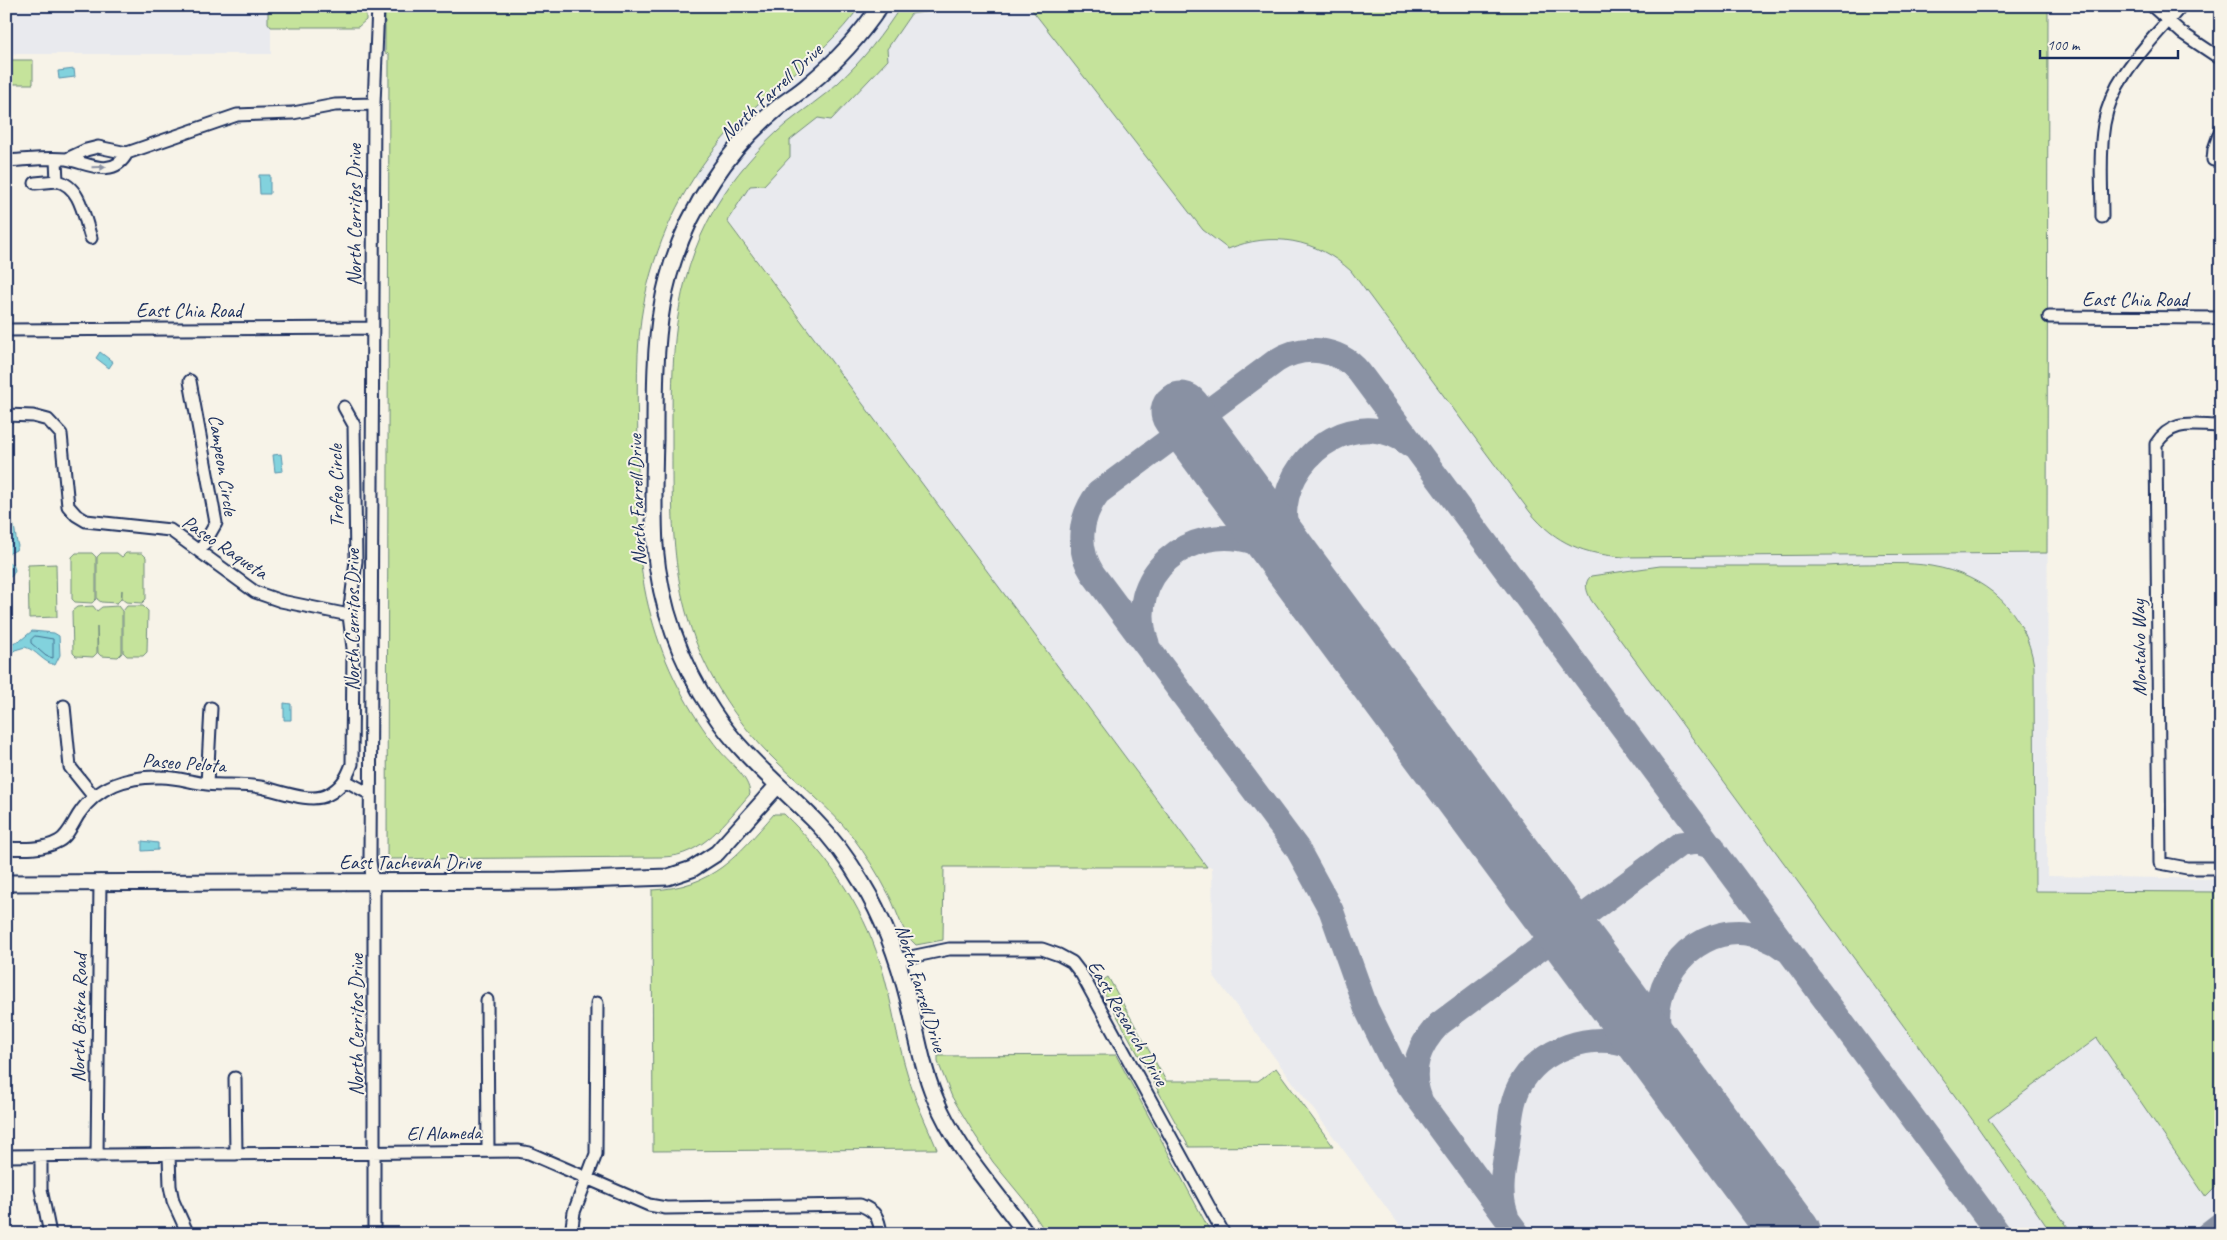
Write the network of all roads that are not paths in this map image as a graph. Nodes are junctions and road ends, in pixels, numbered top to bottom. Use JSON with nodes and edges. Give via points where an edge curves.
{"nodes":[{"id":1,"x":378,"y":6,"type":"edge"},
{"id":2,"x":880,"y":6,"type":"edge"},
{"id":3,"x":2152,"y":6,"type":"edge"},
{"id":4,"x":2181,"y":6,"type":"edge"},
{"id":5,"x":2168,"y":22,"type":"junction"},
{"id":6,"x":2221,"y":59,"type":"edge"},
{"id":7,"x":374,"y":104,"type":"junction"},
{"id":8,"x":2221,"y":129,"type":"edge"},
{"id":9,"x":127,"y":153,"type":"junction"},
{"id":10,"x":62,"y":159,"type":"junction"},
{"id":11,"x":6,"y":160,"type":"edge"},
{"id":12,"x":2213,"y":160,"type":"dead end"},
{"id":13,"x":57,"y":182,"type":"junction"},
{"id":14,"x":35,"y":183,"type":"dead end"},
{"id":15,"x":2102,"y":217,"type":"dead end"},
{"id":16,"x":91,"y":238,"type":"dead end"},
{"id":17,"x":2049,"y":318,"type":"dead end"},
{"id":18,"x":2221,"y":318,"type":"edge"},
{"id":19,"x":372,"y":328,"type":"junction"},
{"id":20,"x":6,"y":330,"type":"edge"},
{"id":21,"x":190,"y":381,"type":"dead end"},
{"id":22,"x":344,"y":407,"type":"dead end"},
{"id":23,"x":6,"y":415,"type":"edge"},
{"id":24,"x":2221,"y":426,"type":"edge"},
{"id":25,"x":200,"y":551,"type":"junction"},
{"id":26,"x":349,"y":616,"type":"junction"},
{"id":27,"x":64,"y":706,"type":"dead end"},
{"id":28,"x":211,"y":708,"type":"dead end"},
{"id":29,"x":346,"y":780,"type":"junction"},
{"id":30,"x":206,"y":784,"type":"junction"},
{"id":31,"x":777,"y":786,"type":"junction"},
{"id":32,"x":370,"y":794,"type":"junction"},
{"id":33,"x":94,"y":797,"type":"junction"},
{"id":34,"x":6,"y":848,"type":"edge"},
{"id":35,"x":2221,"y":868,"type":"edge"},
{"id":36,"x":100,"y":882,"type":"junction"},
{"id":37,"x":373,"y":882,"type":"junction"},
{"id":38,"x":6,"y":883,"type":"edge"},
{"id":39,"x":896,"y":960,"type":"junction"},
{"id":40,"x":487,"y":1000,"type":"dead end"},
{"id":41,"x":597,"y":1003,"type":"dead end"},
{"id":42,"x":234,"y":1078,"type":"dead end"},
{"id":43,"x":488,"y":1151,"type":"junction"},
{"id":44,"x":374,"y":1153,"type":"junction"},
{"id":45,"x":236,"y":1154,"type":"junction"},
{"id":46,"x":169,"y":1155,"type":"junction"},
{"id":47,"x":6,"y":1156,"type":"edge"},
{"id":48,"x":41,"y":1156,"type":"junction"},
{"id":49,"x":96,"y":1156,"type":"junction"},
{"id":50,"x":587,"y":1179,"type":"junction"},
{"id":51,"x":50,"y":1234,"type":"edge"},
{"id":52,"x":188,"y":1234,"type":"edge"},
{"id":53,"x":374,"y":1234,"type":"edge"},
{"id":54,"x":571,"y":1234,"type":"edge"},
{"id":55,"x":881,"y":1234,"type":"edge"},
{"id":56,"x":1026,"y":1234,"type":"edge"},
{"id":57,"x":1224,"y":1234,"type":"edge"}],
"edges":[{"from":1,"to":7,"type":"street","name":"North Cerritos Drive"},
{"from":2,"to":31,"type":"street","name":"North Farrell Drive","via":[[852,44],[759,125],[720,170],[682,234],[668,274],[659,315],[655,357],[654,523],[655,548],[666,607],[684,660],[712,711],[736,745]]},
{"from":3,"to":5,"type":"street"},
{"from":4,"to":5,"type":"street"},
{"from":5,"to":6,"type":"street"},
{"from":5,"to":15,"type":"street","via":[[2124,73],[2106,111],[2102,141]]},
{"from":7,"to":9,"type":"street","via":[[335,105],[293,114],[237,115]]},
{"from":7,"to":19,"type":"street","name":"North Cerritos Drive"},
{"from":8,"to":12,"type":"street"},
{"from":9,"to":10,"type":"street","via":[[98,147]]},
{"from":10,"to":9,"type":"street","one_way":true,"via":[[100,168],[120,162]]},
{"from":10,"to":11,"type":"street"},
{"from":10,"to":13,"type":"street"},
{"from":13,"to":14,"type":"street"},
{"from":13,"to":16,"type":"street","via":[[68,185],[75,193]]},
{"from":17,"to":18,"type":"street","name":"East Chia Road"},
{"from":19,"to":20,"type":"street","name":"East Chia Road"},
{"from":19,"to":32,"type":"street","name":"North Cerritos Drive"},
{"from":21,"to":25,"type":"street","name":"Campeon Circle","via":[[216,523]]},
{"from":22,"to":26,"type":"street","name":"Trofeo Circle","via":[[354,425],[356,561]]},
{"from":23,"to":25,"type":"street","name":"Paseo Raqueta","via":[[48,420],[61,434],[68,506],[76,515],[86,521],[170,530]]},
{"from":24,"to":35,"type":"street","name":"Montalvo Way","via":[[2176,426],[2163,434],[2156,444],[2160,863],[2187,868]]},
{"from":25,"to":26,"type":"street","name":"Paseo Raqueta","via":[[255,592]]},
{"from":26,"to":29,"type":"street","name":"Trofeo Circle","via":[[353,648],[354,727],[352,764]]},
{"from":27,"to":33,"type":"street","via":[[70,767]]},
{"from":28,"to":30,"type":"street"},
{"from":29,"to":30,"type":"street","name":"Paseo Pelota","via":[[326,796],[302,798],[258,787]]},
{"from":29,"to":32,"type":"street"},
{"from":30,"to":33,"type":"street","name":"Paseo Pelota","via":[[169,777],[131,778]]},
{"from":31,"to":37,"type":"street","name":"East Tachevah Drive","via":[[717,853],[692,869],[668,877]]},
{"from":31,"to":39,"type":"street","name":"North Farrell Drive","via":[[816,822],[852,867],[871,900]]},
{"from":32,"to":37,"type":"street","name":"North Cerritos Drive"},
{"from":33,"to":34,"type":"street","name":"Paseo Pelota","via":[[59,841],[38,848]]},
{"from":36,"to":37,"type":"street","name":"East Tachevah Drive"},
{"from":36,"to":38,"type":"street","name":"East Tachevah Drive"},
{"from":36,"to":49,"type":"street","name":"North Biskra Road"},
{"from":37,"to":44,"type":"street","name":"North Cerritos Drive"},
{"from":39,"to":56,"type":"street","name":"North Farrell Drive","via":[[918,1049],[938,1105],[961,1147]]},
{"from":39,"to":57,"type":"street","name":"East Research Drive","via":[[949,949],[1042,949],[1072,962]]},
{"from":40,"to":43,"type":"street"},
{"from":41,"to":50,"type":"street","via":[[596,1154]]},
{"from":42,"to":45,"type":"street"},
{"from":43,"to":44,"type":"street","name":"El Alameda"},
{"from":43,"to":50,"type":"street","name":"El Alameda","via":[[529,1153]]},
{"from":44,"to":45,"type":"street","name":"El Alameda"},
{"from":44,"to":53,"type":"street","name":"North Cerritos Drive"},
{"from":45,"to":46,"type":"street","name":"El Alameda"},
{"from":46,"to":49,"type":"street","name":"El Alameda"},
{"from":46,"to":52,"type":"street","via":[[173,1201]]},
{"from":47,"to":48,"type":"street","name":"El Alameda"},
{"from":48,"to":49,"type":"street","name":"El Alameda"},
{"from":48,"to":51,"type":"street","via":[[41,1189]]},
{"from":50,"to":54,"type":"street","via":[[574,1212]]},
{"from":50,"to":55,"type":"street","name":"El Alameda","via":[[666,1208],[860,1205],[877,1215]]}]}
